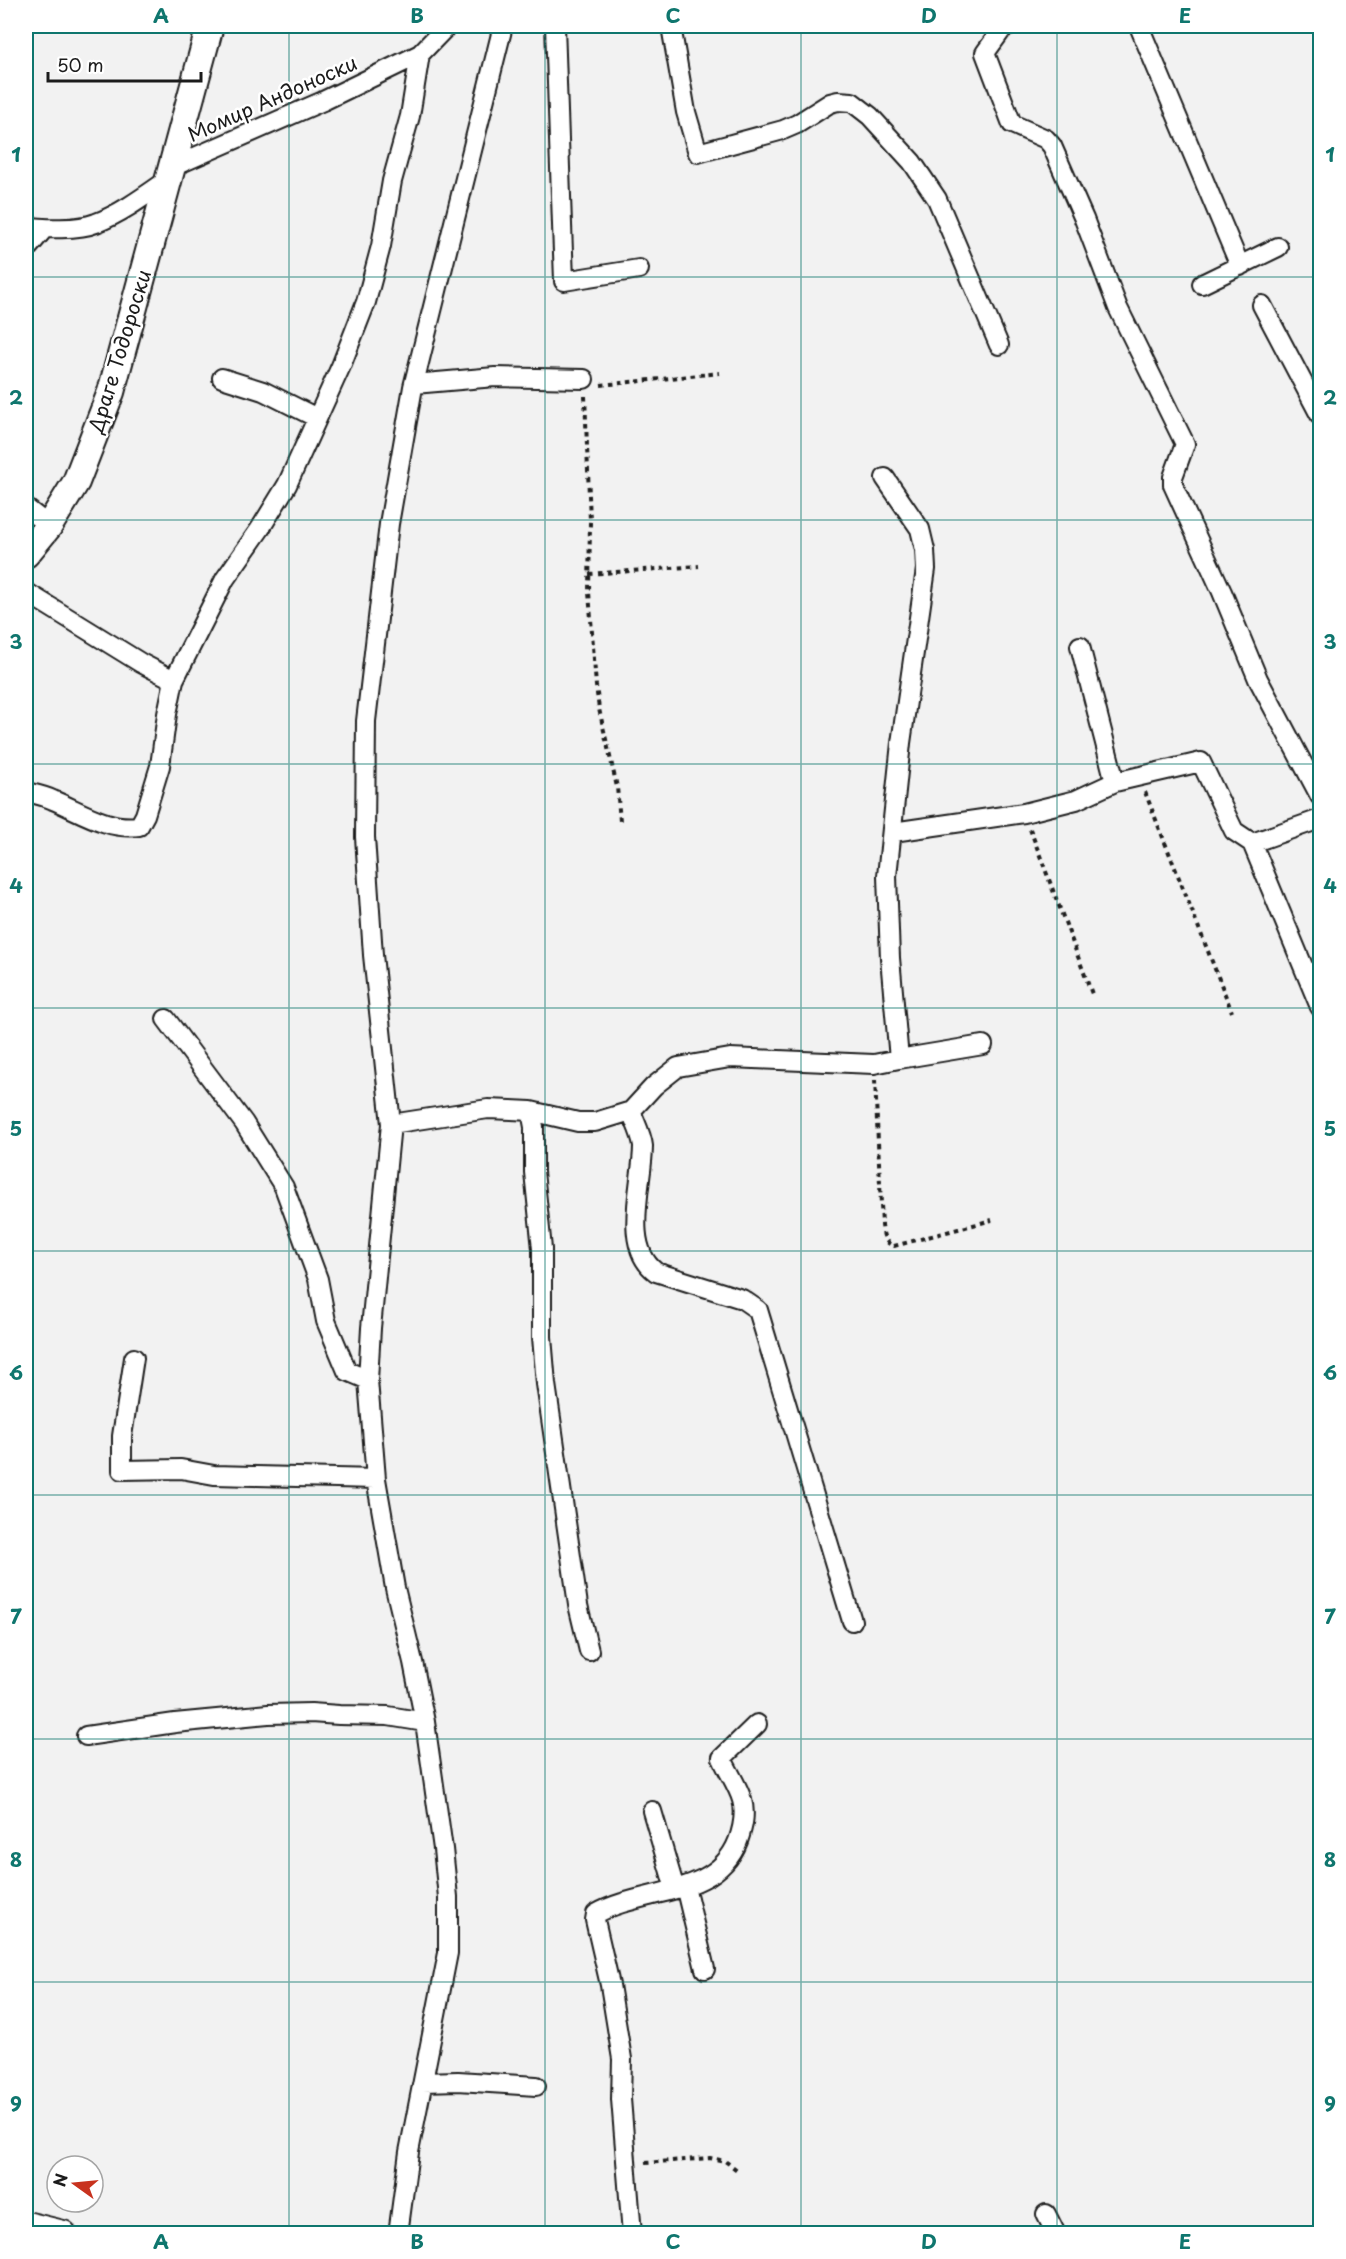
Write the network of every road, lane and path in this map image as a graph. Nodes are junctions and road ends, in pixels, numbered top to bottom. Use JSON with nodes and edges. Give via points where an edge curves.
{"nodes":[{"id":1,"x":210,"y":26,"type":"edge"},
{"id":2,"x":447,"y":26,"type":"edge"},
{"id":3,"x":503,"y":26,"type":"edge"},
{"id":4,"x":555,"y":26,"type":"edge"},
{"id":5,"x":671,"y":26,"type":"edge"},
{"id":6,"x":1009,"y":26,"type":"edge"},
{"id":7,"x":1138,"y":26,"type":"edge"},
{"id":8,"x":420,"y":54,"type":"junction"},
{"id":9,"x":170,"y":173,"type":"junction"},
{"id":10,"x":34,"y":228,"type":"edge"},
{"id":11,"x":1278,"y":247,"type":"dead end"},
{"id":12,"x":26,"y":250,"type":"edge"},
{"id":13,"x":1240,"y":266,"type":"junction"},
{"id":14,"x":639,"y":269,"type":"dead end"},
{"id":15,"x":1202,"y":284,"type":"dead end"},
{"id":16,"x":1262,"y":305,"type":"dead end"},
{"id":17,"x":999,"y":345,"type":"dead end"},
{"id":18,"x":720,"y":373,"type":"dead end"},
{"id":19,"x":222,"y":378,"type":"dead end"},
{"id":20,"x":584,"y":379,"type":"junction"},
{"id":21,"x":414,"y":384,"type":"junction"},
{"id":22,"x":1320,"y":416,"type":"edge"},
{"id":23,"x":317,"y":418,"type":"junction"},
{"id":24,"x":885,"y":478,"type":"dead end"},
{"id":25,"x":26,"y":508,"type":"edge"},
{"id":26,"x":49,"y":526,"type":"junction"},
{"id":27,"x":26,"y":554,"type":"edge"},
{"id":28,"x":699,"y":566,"type":"dead end"},
{"id":29,"x":589,"y":574,"type":"junction"},
{"id":30,"x":26,"y":592,"type":"edge"},
{"id":31,"x":1080,"y":646,"type":"dead end"},
{"id":32,"x":174,"y":680,"type":"junction"},
{"id":33,"x":1138,"y":776,"type":"junction"},
{"id":34,"x":1115,"y":782,"type":"junction"},
{"id":35,"x":26,"y":792,"type":"edge"},
{"id":36,"x":1320,"y":795,"type":"edge"},
{"id":37,"x":1024,"y":813,"type":"junction"},
{"id":38,"x":1320,"y":819,"type":"edge"},
{"id":39,"x":620,"y":821,"type":"dead end"},
{"id":40,"x":893,"y":832,"type":"junction"},
{"id":41,"x":1252,"y":843,"type":"junction"},
{"id":42,"x":1092,"y":994,"type":"dead end"},
{"id":43,"x":1320,"y":1007,"type":"edge"},
{"id":44,"x":1232,"y":1012,"type":"dead end"},
{"id":45,"x":166,"y":1019,"type":"dead end"},
{"id":46,"x":983,"y":1045,"type":"dead end"},
{"id":47,"x":899,"y":1059,"type":"junction"},
{"id":48,"x":874,"y":1064,"type":"junction"},
{"id":49,"x":531,"y":1111,"type":"junction"},
{"id":50,"x":631,"y":1111,"type":"junction"},
{"id":51,"x":391,"y":1124,"type":"junction"},
{"id":52,"x":992,"y":1220,"type":"dead end"},
{"id":53,"x":134,"y":1358,"type":"dead end"},
{"id":54,"x":368,"y":1380,"type":"junction"},
{"id":55,"x":376,"y":1479,"type":"junction"},
{"id":56,"x":852,"y":1621,"type":"dead end"},
{"id":57,"x":589,"y":1651,"type":"dead end"},
{"id":58,"x":425,"y":1722,"type":"junction"},
{"id":59,"x":757,"y":1724,"type":"dead end"},
{"id":60,"x":86,"y":1736,"type":"dead end"},
{"id":61,"x":652,"y":1811,"type":"dead end"},
{"id":62,"x":680,"y":1887,"type":"junction"},
{"id":63,"x":705,"y":1969,"type":"dead end"},
{"id":64,"x":423,"y":2082,"type":"junction"},
{"id":65,"x":536,"y":2086,"type":"dead end"},
{"id":66,"x":627,"y":2165,"type":"junction"},
{"id":67,"x":737,"y":2170,"type":"dead end"},
{"id":68,"x":1046,"y":2214,"type":"dead end"},
{"id":69,"x":26,"y":2225,"type":"edge"},
{"id":70,"x":63,"y":2234,"type":"edge"},
{"id":71,"x":398,"y":2234,"type":"edge"},
{"id":72,"x":632,"y":2234,"type":"edge"},
{"id":73,"x":1056,"y":2234,"type":"edge"}],
"edges":[{"from":1,"to":9,"type":"street","name":"Драге Тодороски"},
{"from":2,"to":8,"type":"street","name":"Момир Андоноски"},
{"from":3,"to":21,"type":"street"},
{"from":4,"to":14,"type":"street","via":[[564,281]]},
{"from":5,"to":17,"type":"street","via":[[686,112],[698,153],[783,130],[838,101],[852,102],[870,116],[912,162],[937,199]]},
{"from":6,"to":36,"type":"street","via":[[1003,28],[985,53],[1012,124],[1046,139],[1052,146],[1118,308],[1185,444],[1173,485],[1258,679]]},
{"from":7,"to":13,"type":"street"},
{"from":8,"to":9,"type":"street","name":"Момир Андоноски"},
{"from":8,"to":23,"type":"street","via":[[410,116],[369,291]]},
{"from":9,"to":10,"type":"street","name":"Момир Андоноски","via":[[138,202],[94,224]]},
{"from":9,"to":26,"type":"street","name":"Драге Тодороски","via":[[111,392],[76,483]]},
{"from":10,"to":12,"type":"street"},
{"from":11,"to":13,"type":"street"},
{"from":13,"to":15,"type":"street"},
{"from":16,"to":22,"type":"street"},
{"from":18,"to":20,"type":"path","via":[[603,386]]},
{"from":19,"to":23,"type":"street","via":[[279,397]]},
{"from":20,"to":21,"type":"street","via":[[495,377]]},
{"from":20,"to":29,"type":"path"},
{"from":21,"to":51,"type":"street","via":[[389,524],[366,721],[365,837]]},
{"from":23,"to":32,"type":"street","via":[[287,485],[225,579]]},
{"from":24,"to":40,"type":"street","via":[[920,529],[926,569],[901,743]]},
{"from":25,"to":26,"type":"street"},
{"from":26,"to":27,"type":"street","name":"Драге Тодороски"},
{"from":28,"to":29,"type":"path"},
{"from":29,"to":39,"type":"path","via":[[599,709],[617,787]]},
{"from":30,"to":32,"type":"street"},
{"from":31,"to":34,"type":"street"},
{"from":32,"to":35,"type":"street","via":[[160,766],[139,826],[104,823]]},
{"from":33,"to":34,"type":"street"},
{"from":33,"to":41,"type":"street","via":[[1201,762],[1234,831]]},
{"from":33,"to":44,"type":"path"},
{"from":34,"to":37,"type":"street","via":[[1076,800]]},
{"from":37,"to":40,"type":"street"},
{"from":37,"to":42,"type":"path"},
{"from":38,"to":41,"type":"street"},
{"from":40,"to":47,"type":"street","via":[[887,876]]},
{"from":41,"to":43,"type":"street"},
{"from":45,"to":54,"type":"street","via":[[244,1123],[284,1186],[318,1279],[326,1321],[347,1371]]},
{"from":46,"to":47,"type":"street"},
{"from":47,"to":48,"type":"street"},
{"from":48,"to":50,"type":"street","via":[[730,1058],[678,1067]]},
{"from":48,"to":52,"type":"path","via":[[884,1238],[894,1246]]},
{"from":49,"to":50,"type":"street","via":[[578,1122],[596,1122]]},
{"from":49,"to":51,"type":"street","via":[[488,1109]]},
{"from":49,"to":57,"type":"street","via":[[542,1249],[546,1384],[578,1605]]},
{"from":50,"to":56,"type":"street","via":[[643,1144],[636,1233],[639,1251],[656,1272],[742,1299],[758,1310]]},
{"from":51,"to":54,"type":"street"},
{"from":53,"to":55,"type":"street","via":[[122,1436],[122,1470],[181,1469],[214,1475]]},
{"from":54,"to":55,"type":"street"},
{"from":55,"to":58,"type":"street"},
{"from":58,"to":60,"type":"street","via":[[388,1716],[268,1714]]},
{"from":58,"to":64,"type":"street","via":[[448,1897],[448,1953]]},
{"from":59,"to":62,"type":"street","via":[[722,1758],[742,1799],[744,1815],[737,1844],[719,1869]]},
{"from":61,"to":62,"type":"street"},
{"from":62,"to":63,"type":"street"},
{"from":62,"to":66,"type":"street","via":[[596,1914],[622,2059]]},
{"from":64,"to":65,"type":"street"},
{"from":64,"to":71,"type":"street"},
{"from":66,"to":67,"type":"path","via":[[710,2158],[725,2161]]},
{"from":66,"to":72,"type":"street"},
{"from":68,"to":73,"type":"street"},
{"from":69,"to":70,"type":"street"}]}
